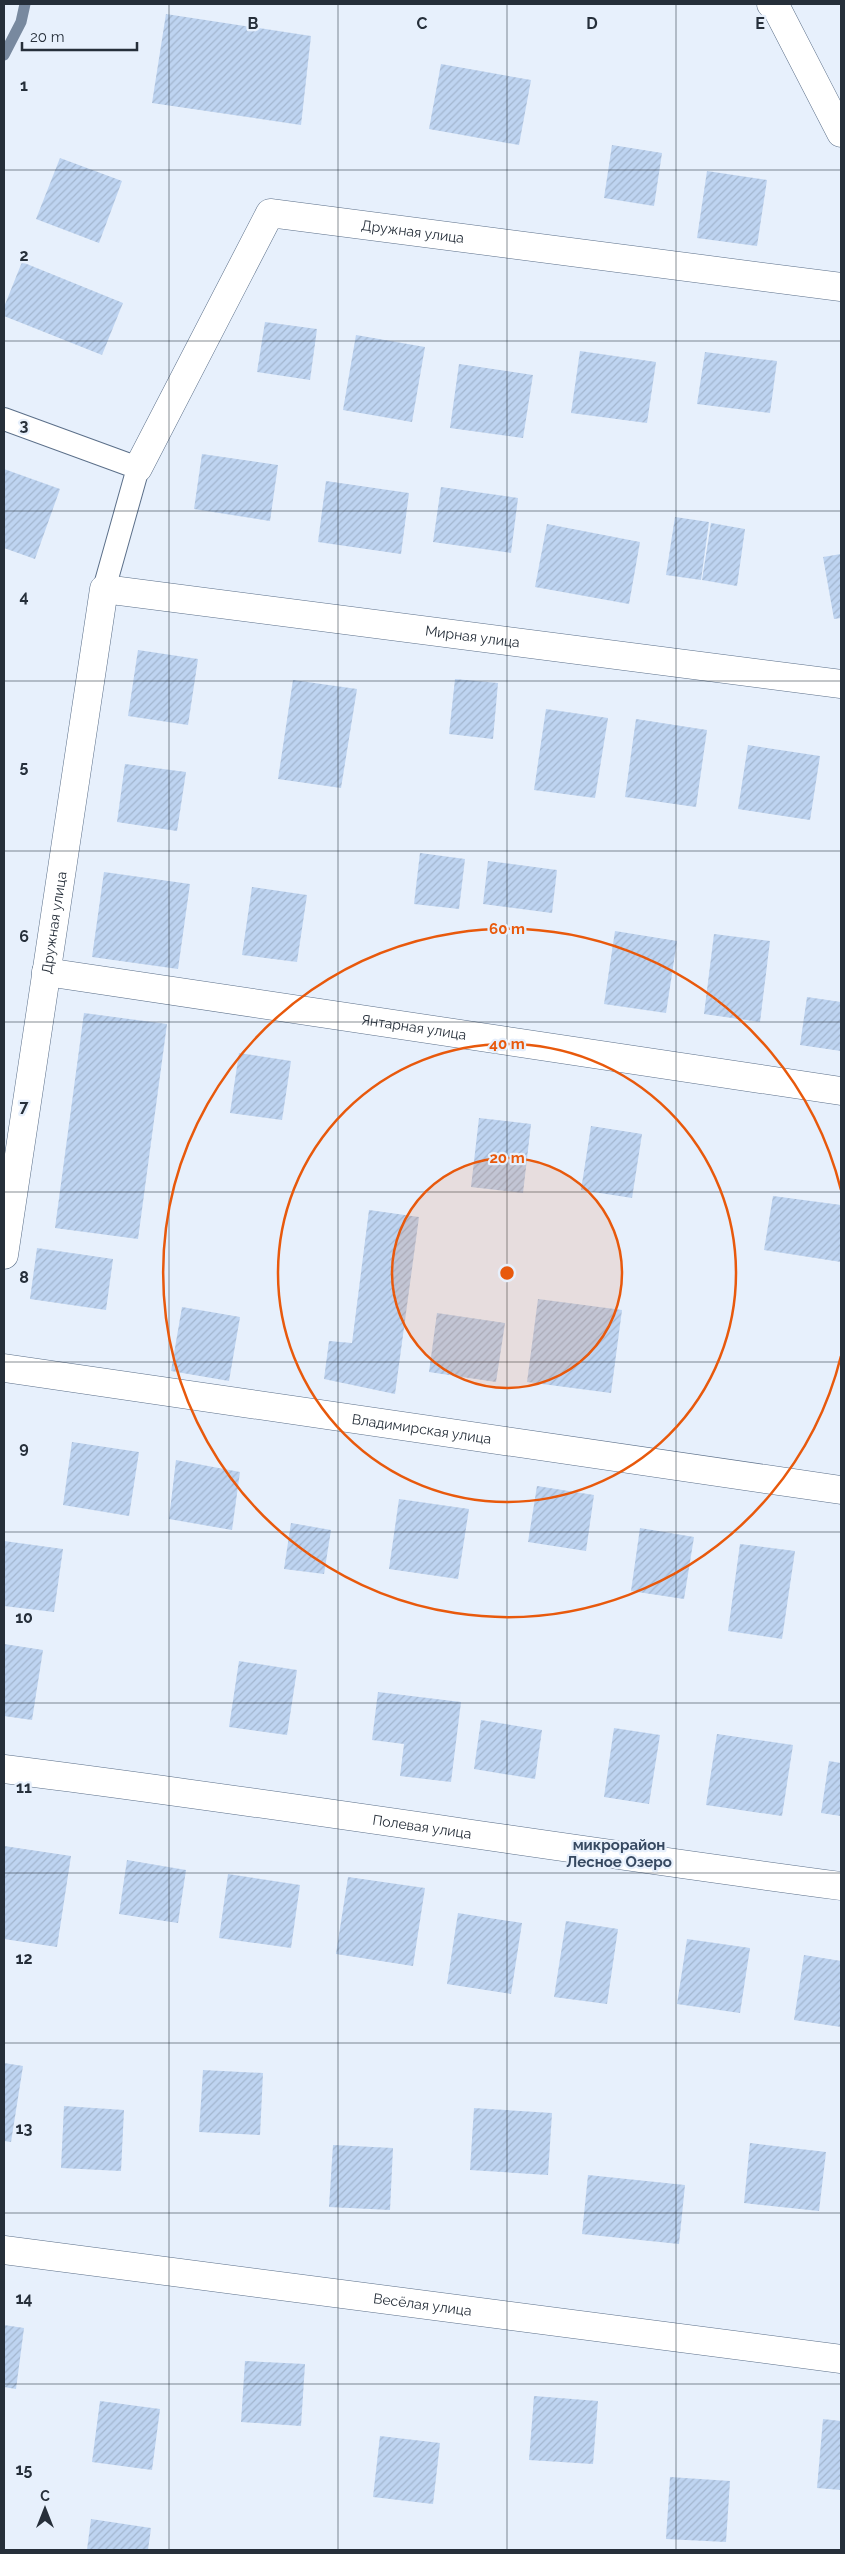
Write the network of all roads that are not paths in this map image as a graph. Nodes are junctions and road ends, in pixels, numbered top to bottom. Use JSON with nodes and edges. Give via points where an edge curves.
{"nodes":[{"id":1,"x":771,"y":4,"type":"edge"},
{"id":2,"x":841,"y":133,"type":"edge"},
{"id":3,"x":841,"y":287,"type":"edge"},
{"id":4,"x":4,"y":420,"type":"edge"},
{"id":5,"x":138,"y":468,"type":"junction"},
{"id":6,"x":104,"y":589,"type":"junction"},
{"id":7,"x":841,"y":684,"type":"edge"},
{"id":8,"x":46,"y":972,"type":"junction"},
{"id":9,"x":841,"y":1091,"type":"edge"},
{"id":10,"x":4,"y":1255,"type":"edge"},
{"id":11,"x":4,"y":1368,"type":"edge"},
{"id":12,"x":841,"y":1490,"type":"edge"},
{"id":13,"x":4,"y":1768,"type":"edge"},
{"id":14,"x":841,"y":1886,"type":"edge"},
{"id":15,"x":4,"y":2250,"type":"edge"},
{"id":16,"x":841,"y":2360,"type":"edge"}],
"edges":[{"from":1,"to":2,"type":"street","via":[[778,11]]},
{"from":3,"to":5,"type":"street","name":"Дружная улица","via":[[270,213]]},
{"from":4,"to":5,"type":"lane"},
{"from":5,"to":6,"type":"lane"},
{"from":6,"to":7,"type":"street","name":"Мирная улица"},
{"from":6,"to":8,"type":"street","name":"Дружная улица"},
{"from":8,"to":9,"type":"street","name":"Янтарная улица"},
{"from":8,"to":10,"type":"street","name":"Дружная улица"},
{"from":11,"to":12,"type":"street","name":"Владимирская улица"},
{"from":13,"to":14,"type":"street","name":"Полевая улица"},
{"from":15,"to":16,"type":"street","name":"Весёлая улица"}]}
